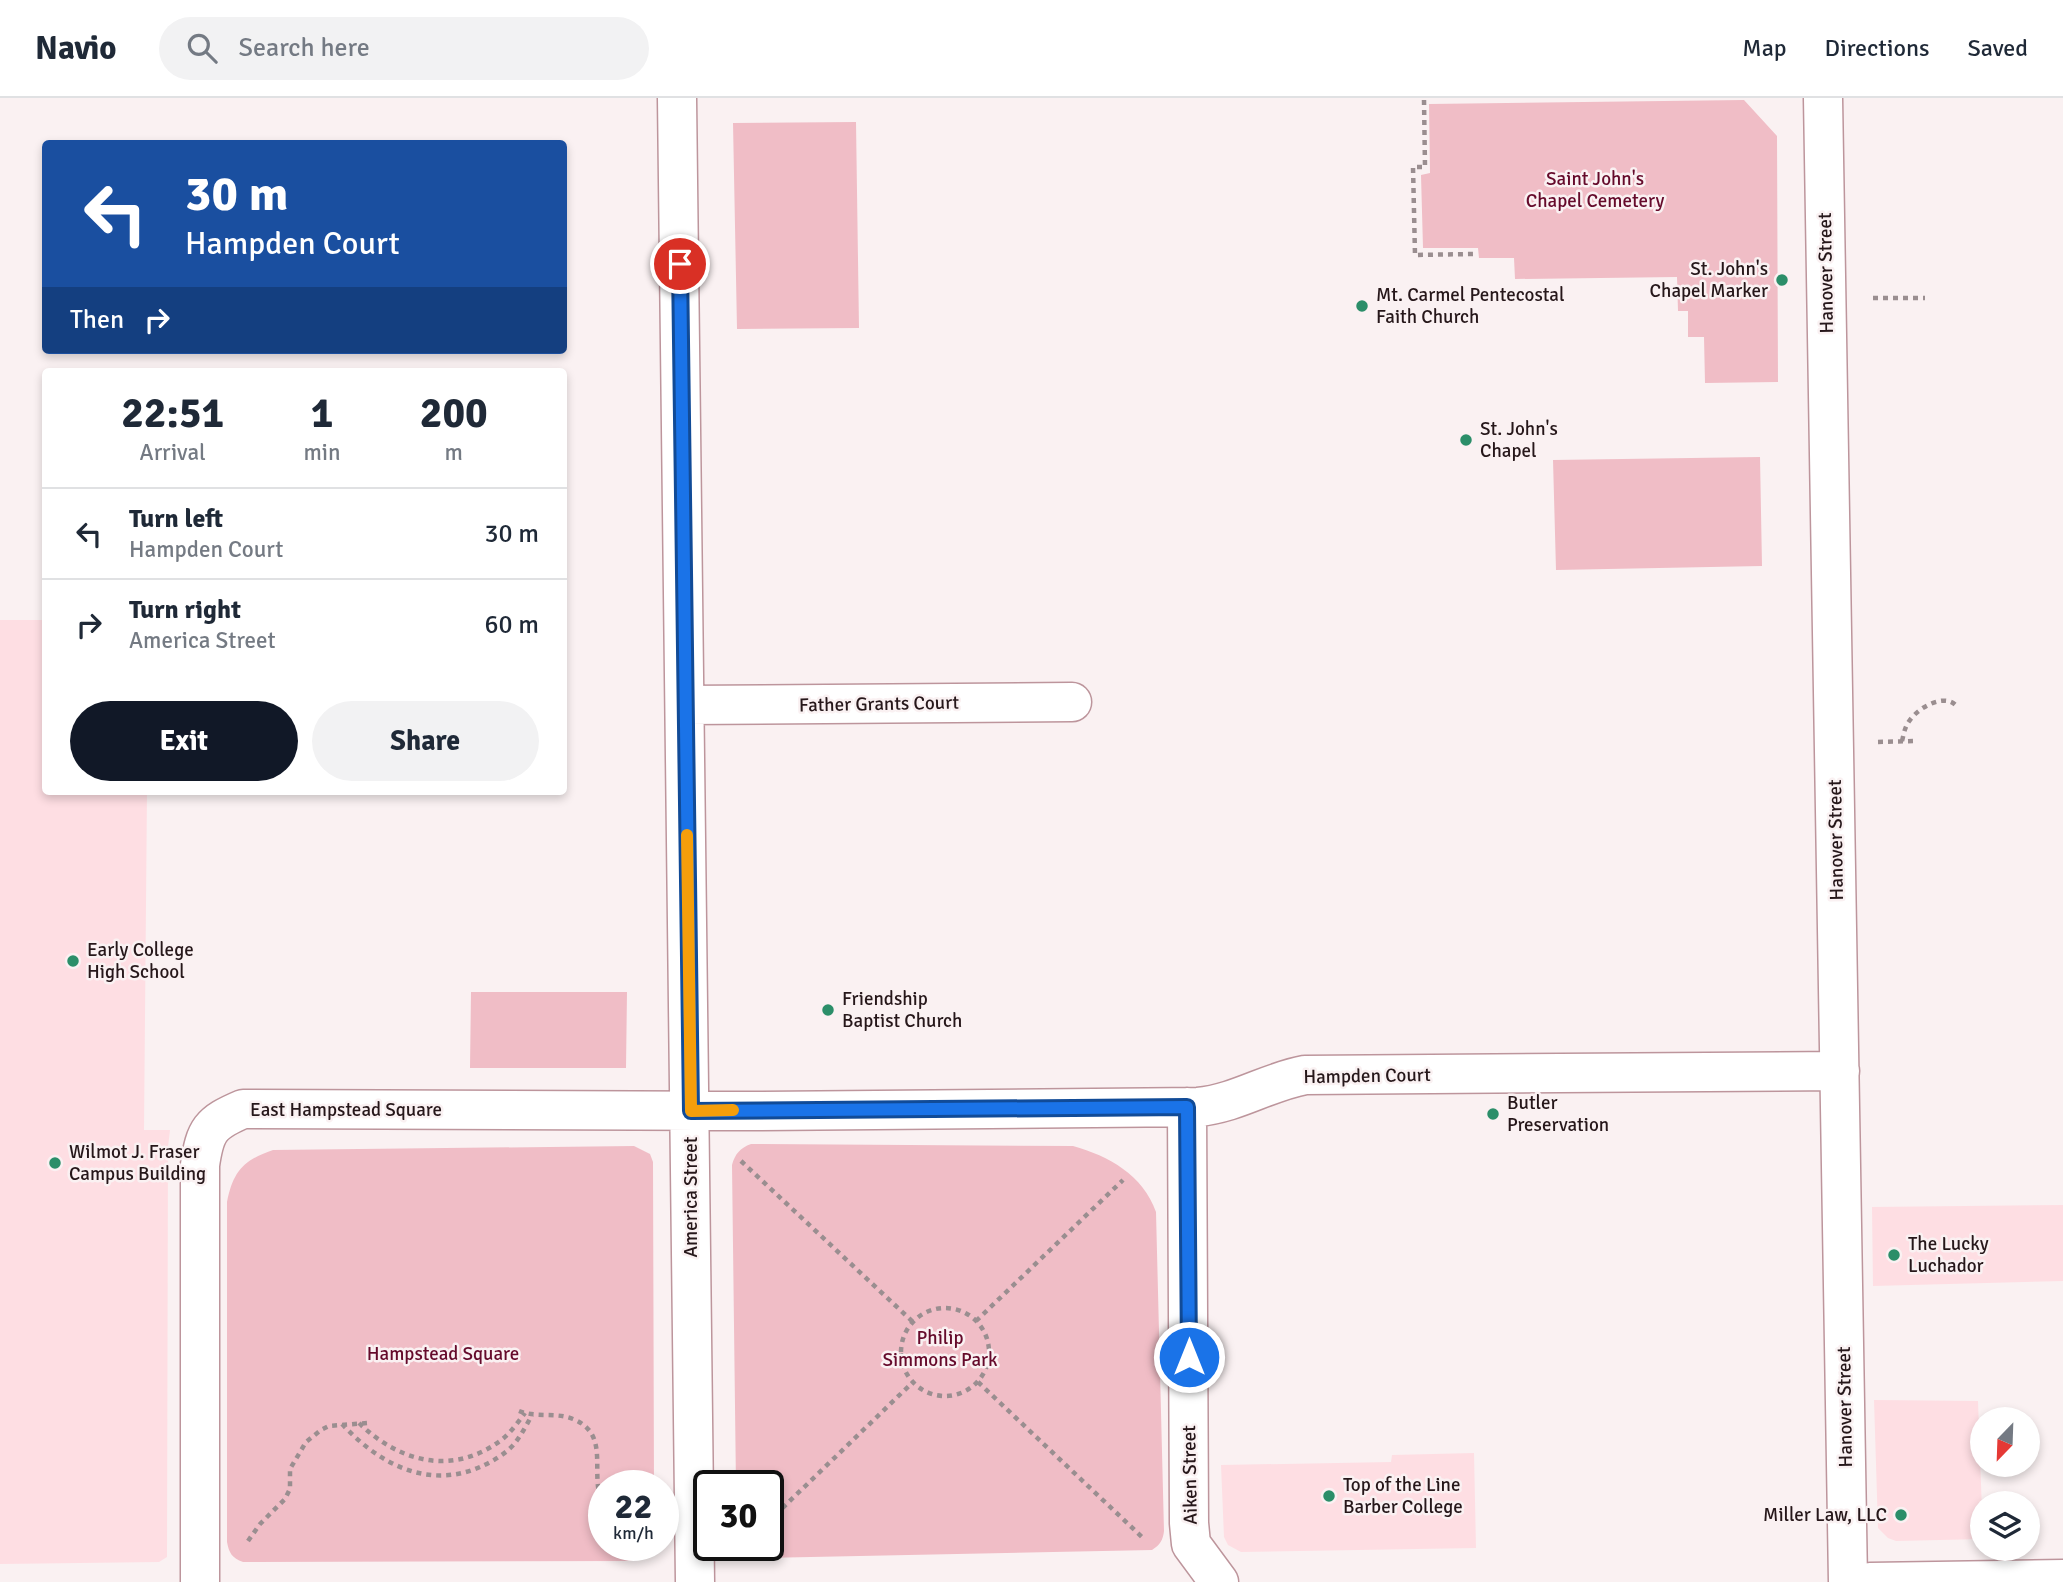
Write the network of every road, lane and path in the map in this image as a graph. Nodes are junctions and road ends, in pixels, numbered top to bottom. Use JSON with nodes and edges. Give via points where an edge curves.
{"nodes":[{"id":1,"x":677,"y":98,"type":"edge"},
{"id":2,"x":1823,"y":98,"type":"edge"},
{"id":3,"x":1424,"y":100,"type":"dead end"},
{"id":4,"x":1473,"y":254,"type":"dead end"},
{"id":5,"x":1867,"y":298,"type":"dead end"},
{"id":6,"x":1925,"y":298,"type":"dead end"},
{"id":7,"x":1072,"y":702,"type":"dead end"},
{"id":8,"x":685,"y":705,"type":"junction"},
{"id":9,"x":1958,"y":708,"type":"dead end"},
{"id":10,"x":1916,"y":740,"type":"dead end"},
{"id":11,"x":1902,"y":741,"type":"junction"},
{"id":12,"x":1872,"y":742,"type":"dead end"},
{"id":13,"x":1840,"y":1071,"type":"junction"},
{"id":14,"x":1187,"y":1107,"type":"junction"},
{"id":15,"x":691,"y":1111,"type":"junction"},
{"id":16,"x":741,"y":1161,"type":"dead end"},
{"id":17,"x":1123,"y":1180,"type":"dead end"},
{"id":18,"x":976,"y":1321,"type":"junction"},
{"id":19,"x":913,"y":1322,"type":"junction"},
{"id":20,"x":913,"y":1382,"type":"junction"},
{"id":21,"x":977,"y":1382,"type":"junction"},
{"id":22,"x":525,"y":1413,"type":"junction"},
{"id":23,"x":359,"y":1423,"type":"junction"},
{"id":24,"x":367,"y":1423,"type":"dead end"},
{"id":25,"x":342,"y":1424,"type":"junction"},
{"id":26,"x":598,"y":1470,"type":"edge"},
{"id":27,"x":784,"y":1507,"type":"edge"},
{"id":28,"x":246,"y":1542,"type":"dead end"},
{"id":29,"x":1148,"y":1542,"type":"dead end"},
{"id":30,"x":2063,"y":1579,"type":"edge"},
{"id":31,"x":200,"y":1582,"type":"edge"},
{"id":32,"x":695,"y":1582,"type":"edge"},
{"id":33,"x":1219,"y":1582,"type":"edge"},
{"id":34,"x":1848,"y":1582,"type":"edge"},
{"id":35,"x":1870,"y":1582,"type":"edge"}],
"edges":[{"from":1,"to":8,"type":"street","name":"America Street"},
{"from":2,"to":13,"type":"street","name":"Hanover Street"},
{"from":3,"to":4,"type":"path","via":[[1425,167],[1413,167],[1415,255]]},
{"from":5,"to":6,"type":"path"},
{"from":7,"to":8,"type":"street","name":"Father Grants Court"},
{"from":8,"to":15,"type":"street","name":"America Street"},
{"from":9,"to":11,"type":"path","via":[[1949,700],[1918,711],[1906,726]]},
{"from":10,"to":11,"type":"path"},
{"from":11,"to":12,"type":"path"},
{"from":13,"to":14,"type":"street","name":"Hampden Court","via":[[1306,1075],[1267,1085],[1227,1103]]},
{"from":13,"to":34,"type":"street","name":"Hanover Street"},
{"from":14,"to":15,"type":"street","name":"Hampden Court"},
{"from":14,"to":33,"type":"street","name":"Aiken Street","via":[[1189,1523],[1191,1544]]},
{"from":15,"to":31,"type":"street","name":"East Hampstead Square","via":[[243,1109],[210,1127],[200,1165]]},
{"from":15,"to":32,"type":"street","name":"America Street"},
{"from":16,"to":19,"type":"path"},
{"from":17,"to":18,"type":"path"},
{"from":18,"to":19,"type":"path","via":[[952,1308],[924,1313]]},
{"from":18,"to":21,"type":"path","via":[[989,1345],[985,1372]]},
{"from":19,"to":20,"type":"path","via":[[902,1346],[902,1359]]},
{"from":20,"to":21,"type":"path","via":[[938,1395],[952,1396]]},
{"from":20,"to":27,"type":"path"},
{"from":21,"to":29,"type":"path"},
{"from":22,"to":23,"type":"path","via":[[503,1440],[462,1460],[417,1458],[397,1451],[376,1440]]},
{"from":22,"to":25,"type":"path","via":[[513,1445],[489,1464],[444,1476],[392,1464]]},
{"from":22,"to":26,"type":"path","via":[[574,1419],[593,1433]]},
{"from":23,"to":24,"type":"path"},
{"from":23,"to":25,"type":"path"},
{"from":25,"to":28,"type":"path","via":[[321,1430],[306,1442],[290,1469],[285,1499]]},
{"from":30,"to":35,"type":"street"}]}
